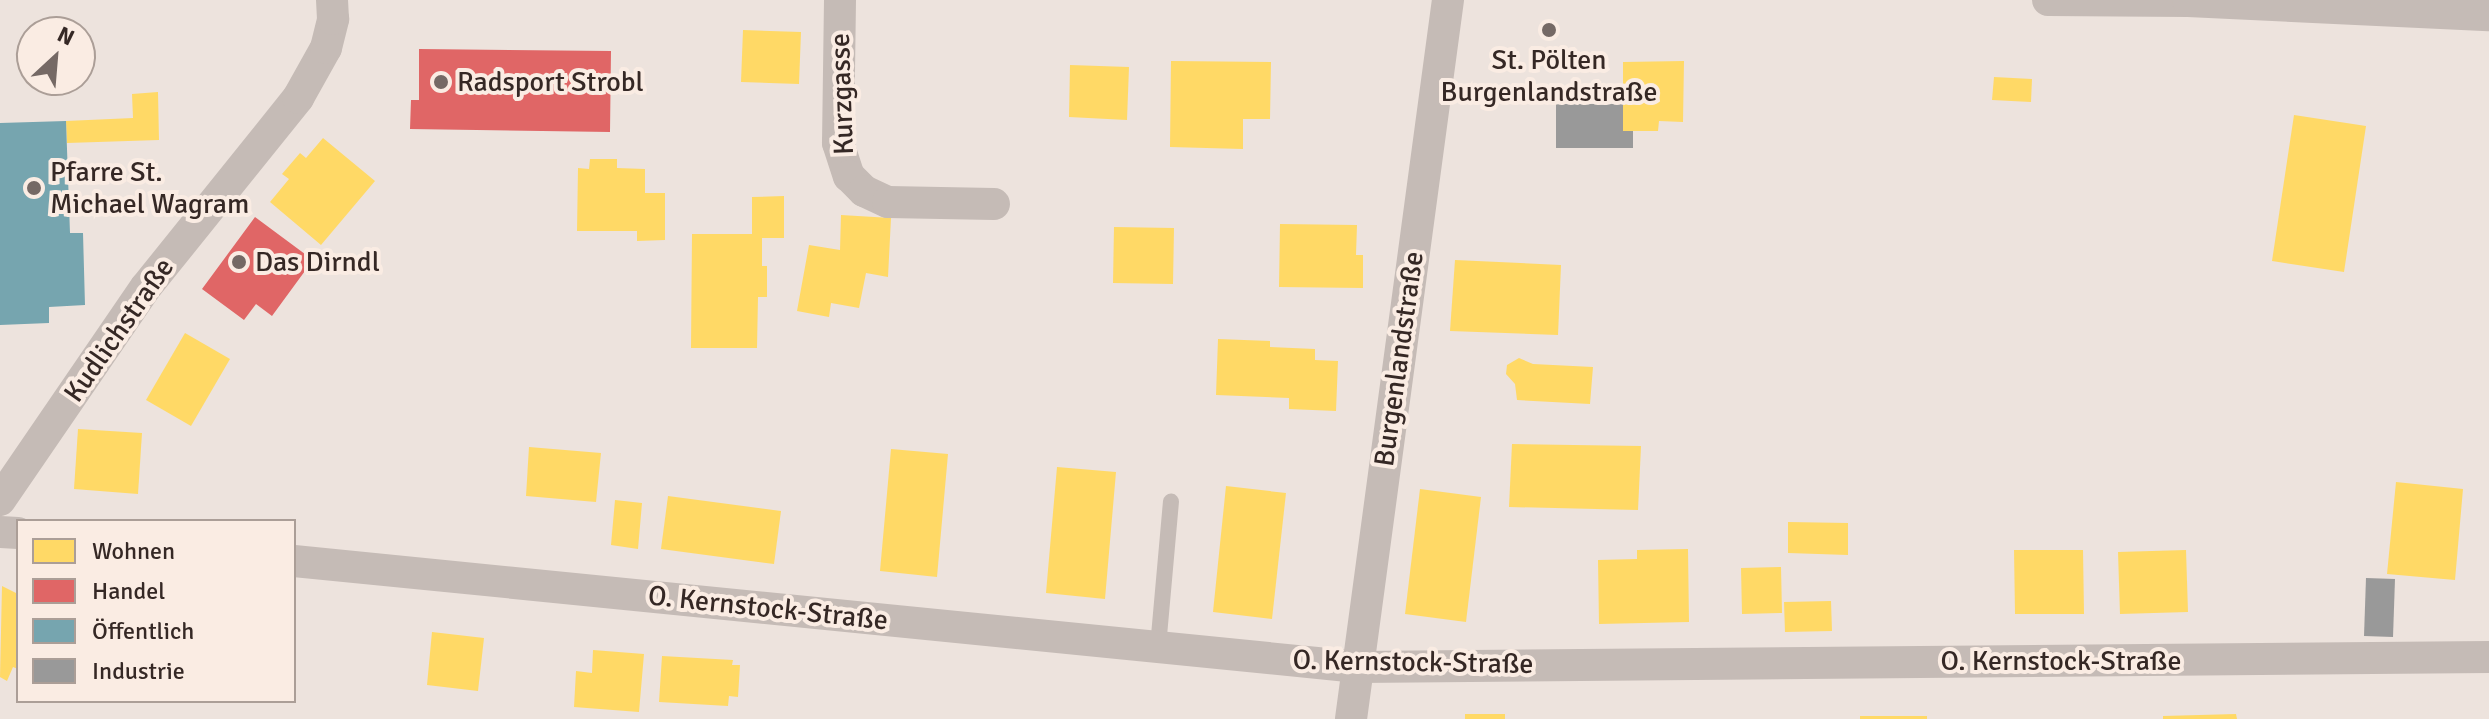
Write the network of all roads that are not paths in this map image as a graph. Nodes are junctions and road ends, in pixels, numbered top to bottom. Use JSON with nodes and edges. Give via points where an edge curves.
{"nodes":[{"id":1,"x":332,"y":0,"type":"edge"},
{"id":2,"x":840,"y":0,"type":"edge"},
{"id":3,"x":1448,"y":0,"type":"edge"},
{"id":4,"x":2048,"y":0,"type":"edge"},
{"id":5,"x":2489,"y":15,"type":"edge"},
{"id":6,"x":994,"y":204,"type":"dead end"},
{"id":7,"x":0,"y":500,"type":"edge"},
{"id":8,"x":1171,"y":502,"type":"dead end"},
{"id":9,"x":296,"y":561,"type":"edge"},
{"id":10,"x":1158,"y":647,"type":"junction"},
{"id":11,"x":2489,"y":657,"type":"edge"},
{"id":12,"x":1358,"y":667,"type":"junction"},
{"id":13,"x":1351,"y":719,"type":"edge"}],
"edges":[{"from":1,"to":7,"type":"street","name":"Kudlichstraße","via":[[326,48],[298,98],[146,287]]},
{"from":2,"to":6,"type":"street","name":"Kurzgasse","via":[[838,143],[849,176],[864,191],[888,202]]},
{"from":3,"to":12,"type":"street","name":"Burgenlandstraße"},
{"from":4,"to":5,"type":"street"},
{"from":8,"to":10,"type":"lane"},
{"from":9,"to":10,"type":"street","name":"O. Kernstock-Straße"},
{"from":10,"to":12,"type":"street","name":"O. Kernstock-Straße"},
{"from":11,"to":12,"type":"street","name":"O. Kernstock-Straße"},
{"from":12,"to":13,"type":"street","name":"Burgenlandstraße"}]}
